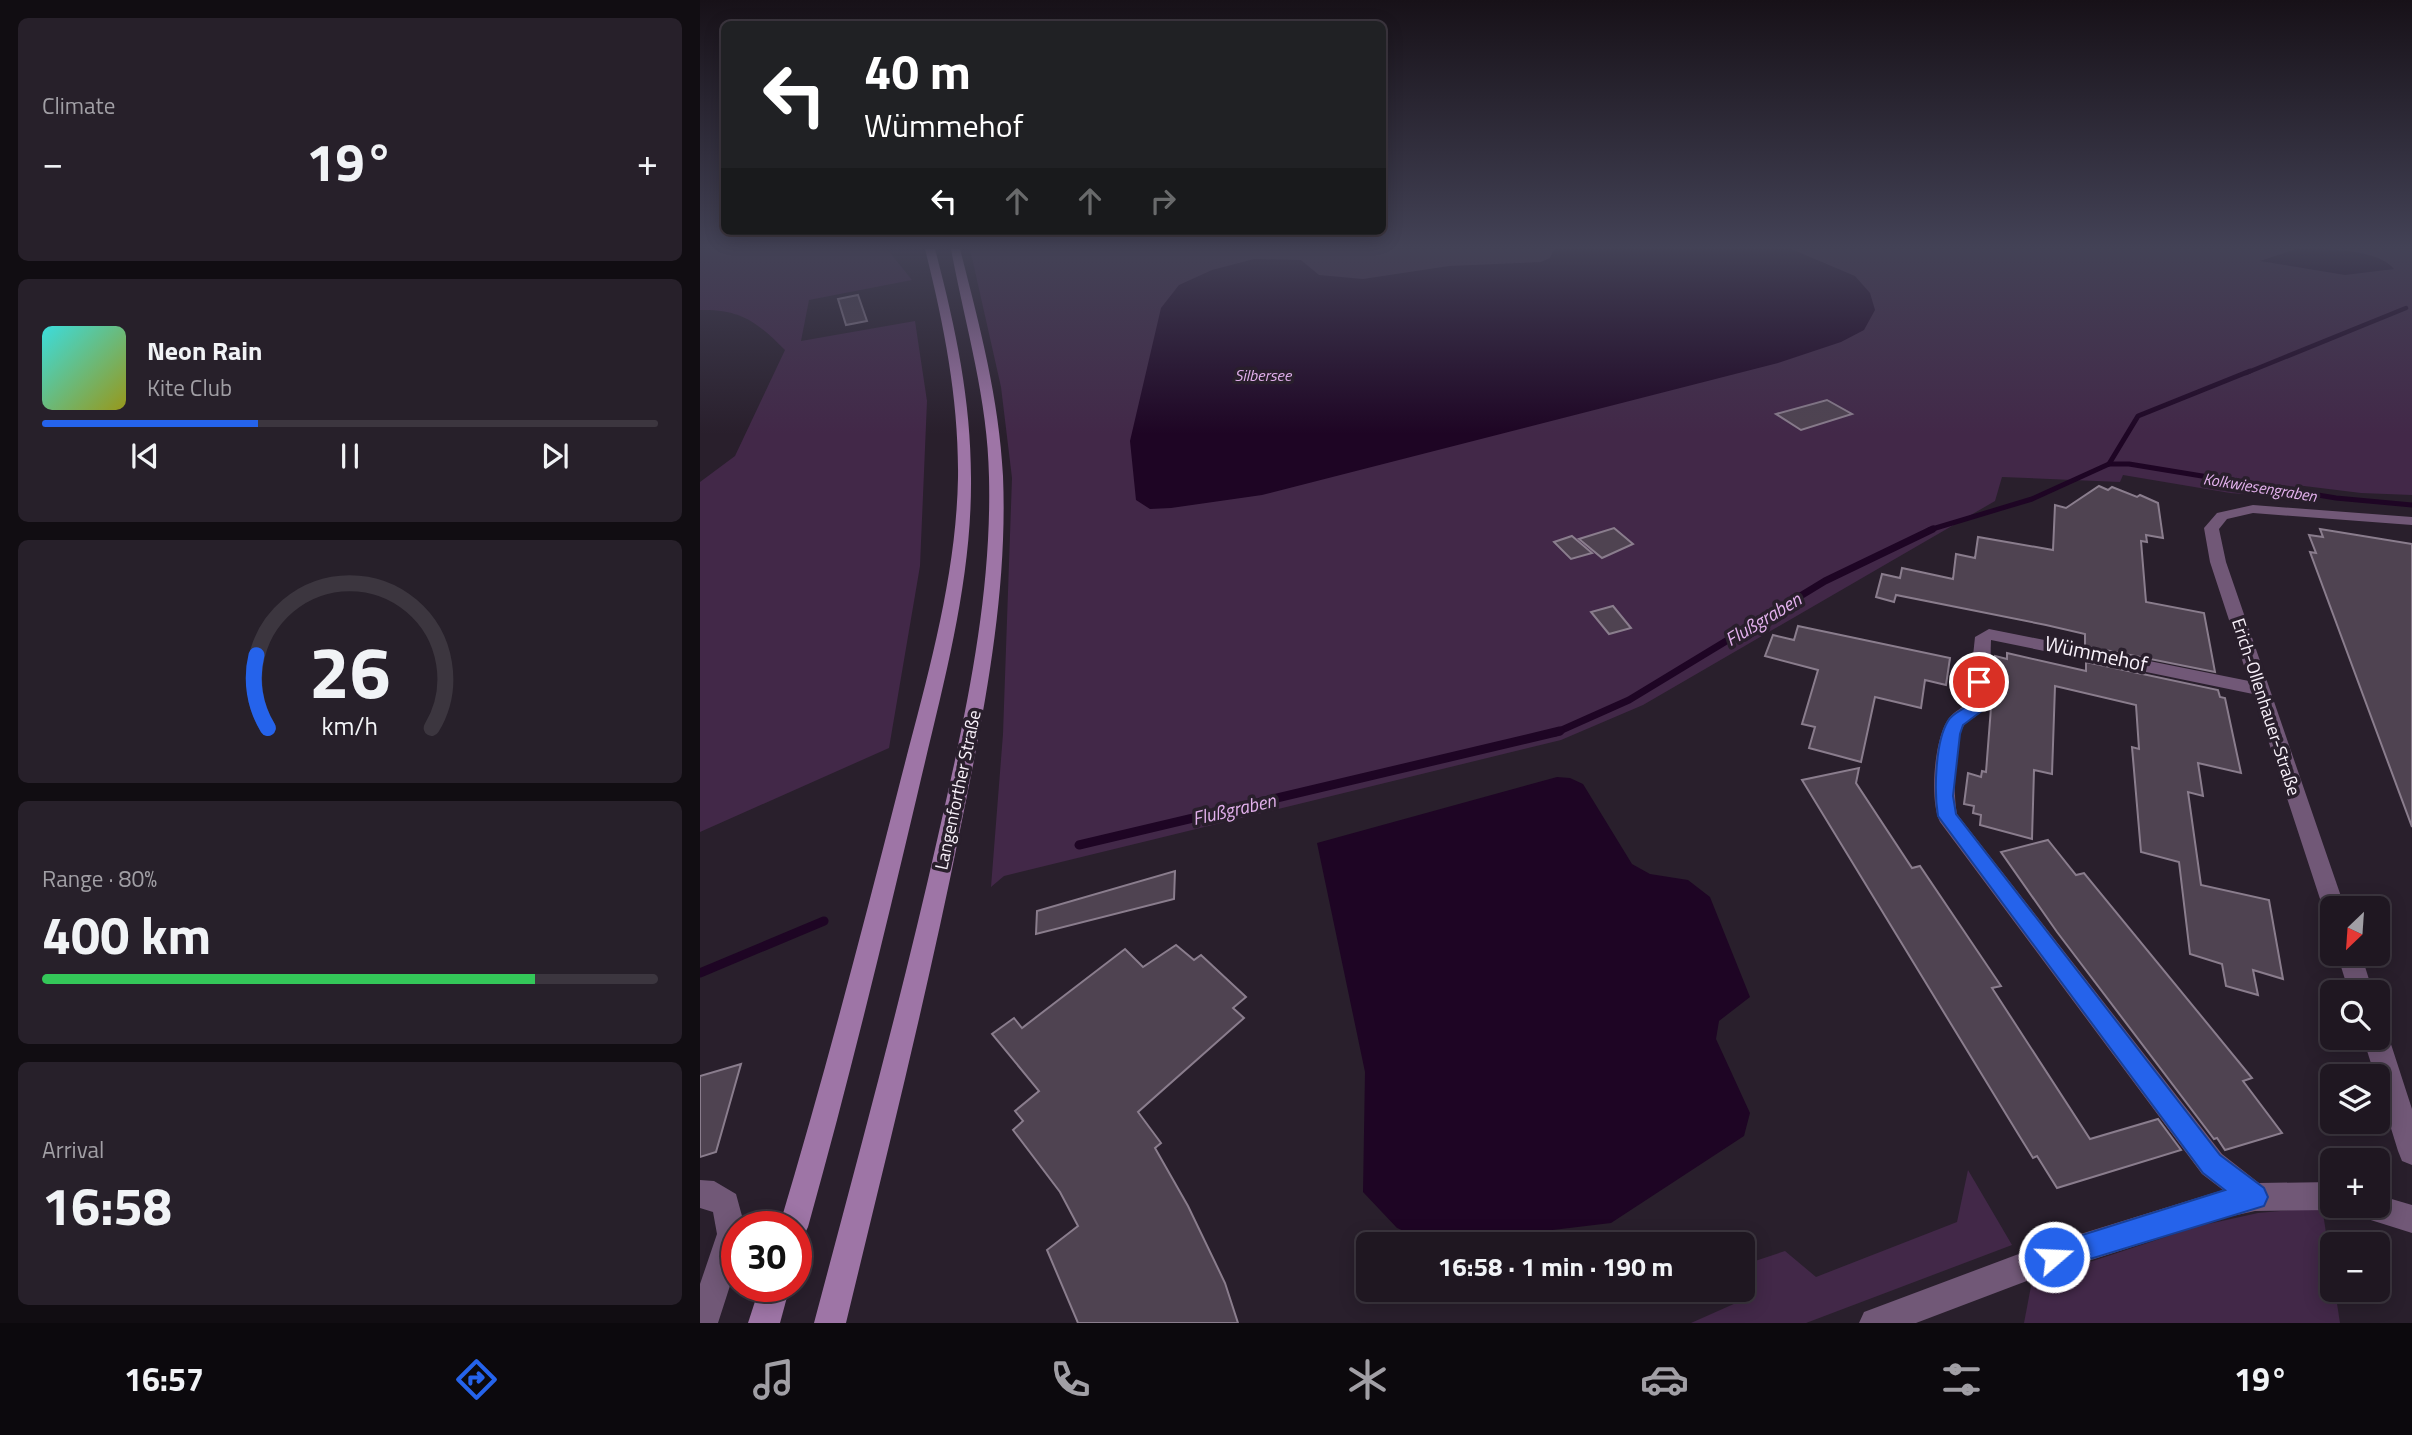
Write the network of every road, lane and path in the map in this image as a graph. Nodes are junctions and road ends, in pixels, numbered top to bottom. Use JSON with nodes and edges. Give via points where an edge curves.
{"nodes":[{"id":1,"x":944,"y":311,"type":"edge"},
{"id":2,"x":970,"y":311,"type":"edge"},
{"id":3,"x":2412,"y":521,"type":"edge"},
{"id":4,"x":2260,"y":689,"type":"junction"},
{"id":5,"x":2330,"y":896,"type":"edge"},
{"id":6,"x":2380,"y":1050,"type":"edge"},
{"id":7,"x":2412,"y":1151,"type":"edge"},
{"id":8,"x":2320,"y":1196,"type":"edge"},
{"id":9,"x":2255,"y":1197,"type":"junction"},
{"id":10,"x":713,"y":1199,"type":"edge"},
{"id":11,"x":797,"y":1211,"type":"edge"},
{"id":12,"x":2390,"y":1212,"type":"edge"},
{"id":13,"x":2412,"y":1219,"type":"edge"},
{"id":14,"x":770,"y":1302,"type":"edge"},
{"id":15,"x":702,"y":1323,"type":"edge"},
{"id":16,"x":764,"y":1323,"type":"edge"},
{"id":17,"x":830,"y":1323,"type":"edge"},
{"id":18,"x":1875,"y":1323,"type":"edge"}],
"edges":[{"from":1,"to":11,"type":"main road","via":[[956,362],[964,437],[955,579],[932,697],[888,874]]},
{"from":2,"to":17,"type":"main road","name":"Langenforther Straße","via":[[988,389],[996,480],[989,633],[945,853]]},
{"from":3,"to":4,"type":"street","name":"Erich-Ollenhauer-Straße","via":[[2272,509],[2230,513],[2215,521],[2211,538]]},
{"from":4,"to":5,"type":"street","name":"Erich-Ollenhauer-Straße"},
{"from":4,"to":9,"type":"street","name":"Wümmehof","via":[[1989,634],[1983,637],[1977,704],[1956,722],[1951,734],[1944,796],[1947,816],[2211,1164]]},
{"from":6,"to":7,"type":"street"},
{"from":8,"to":9,"type":"street"},
{"from":9,"to":18,"type":"street","via":[[2119,1234]]},
{"from":10,"to":15,"type":"street","via":[[732,1234]]},
{"from":12,"to":13,"type":"street"},
{"from":14,"to":16,"type":"main road"}]}
